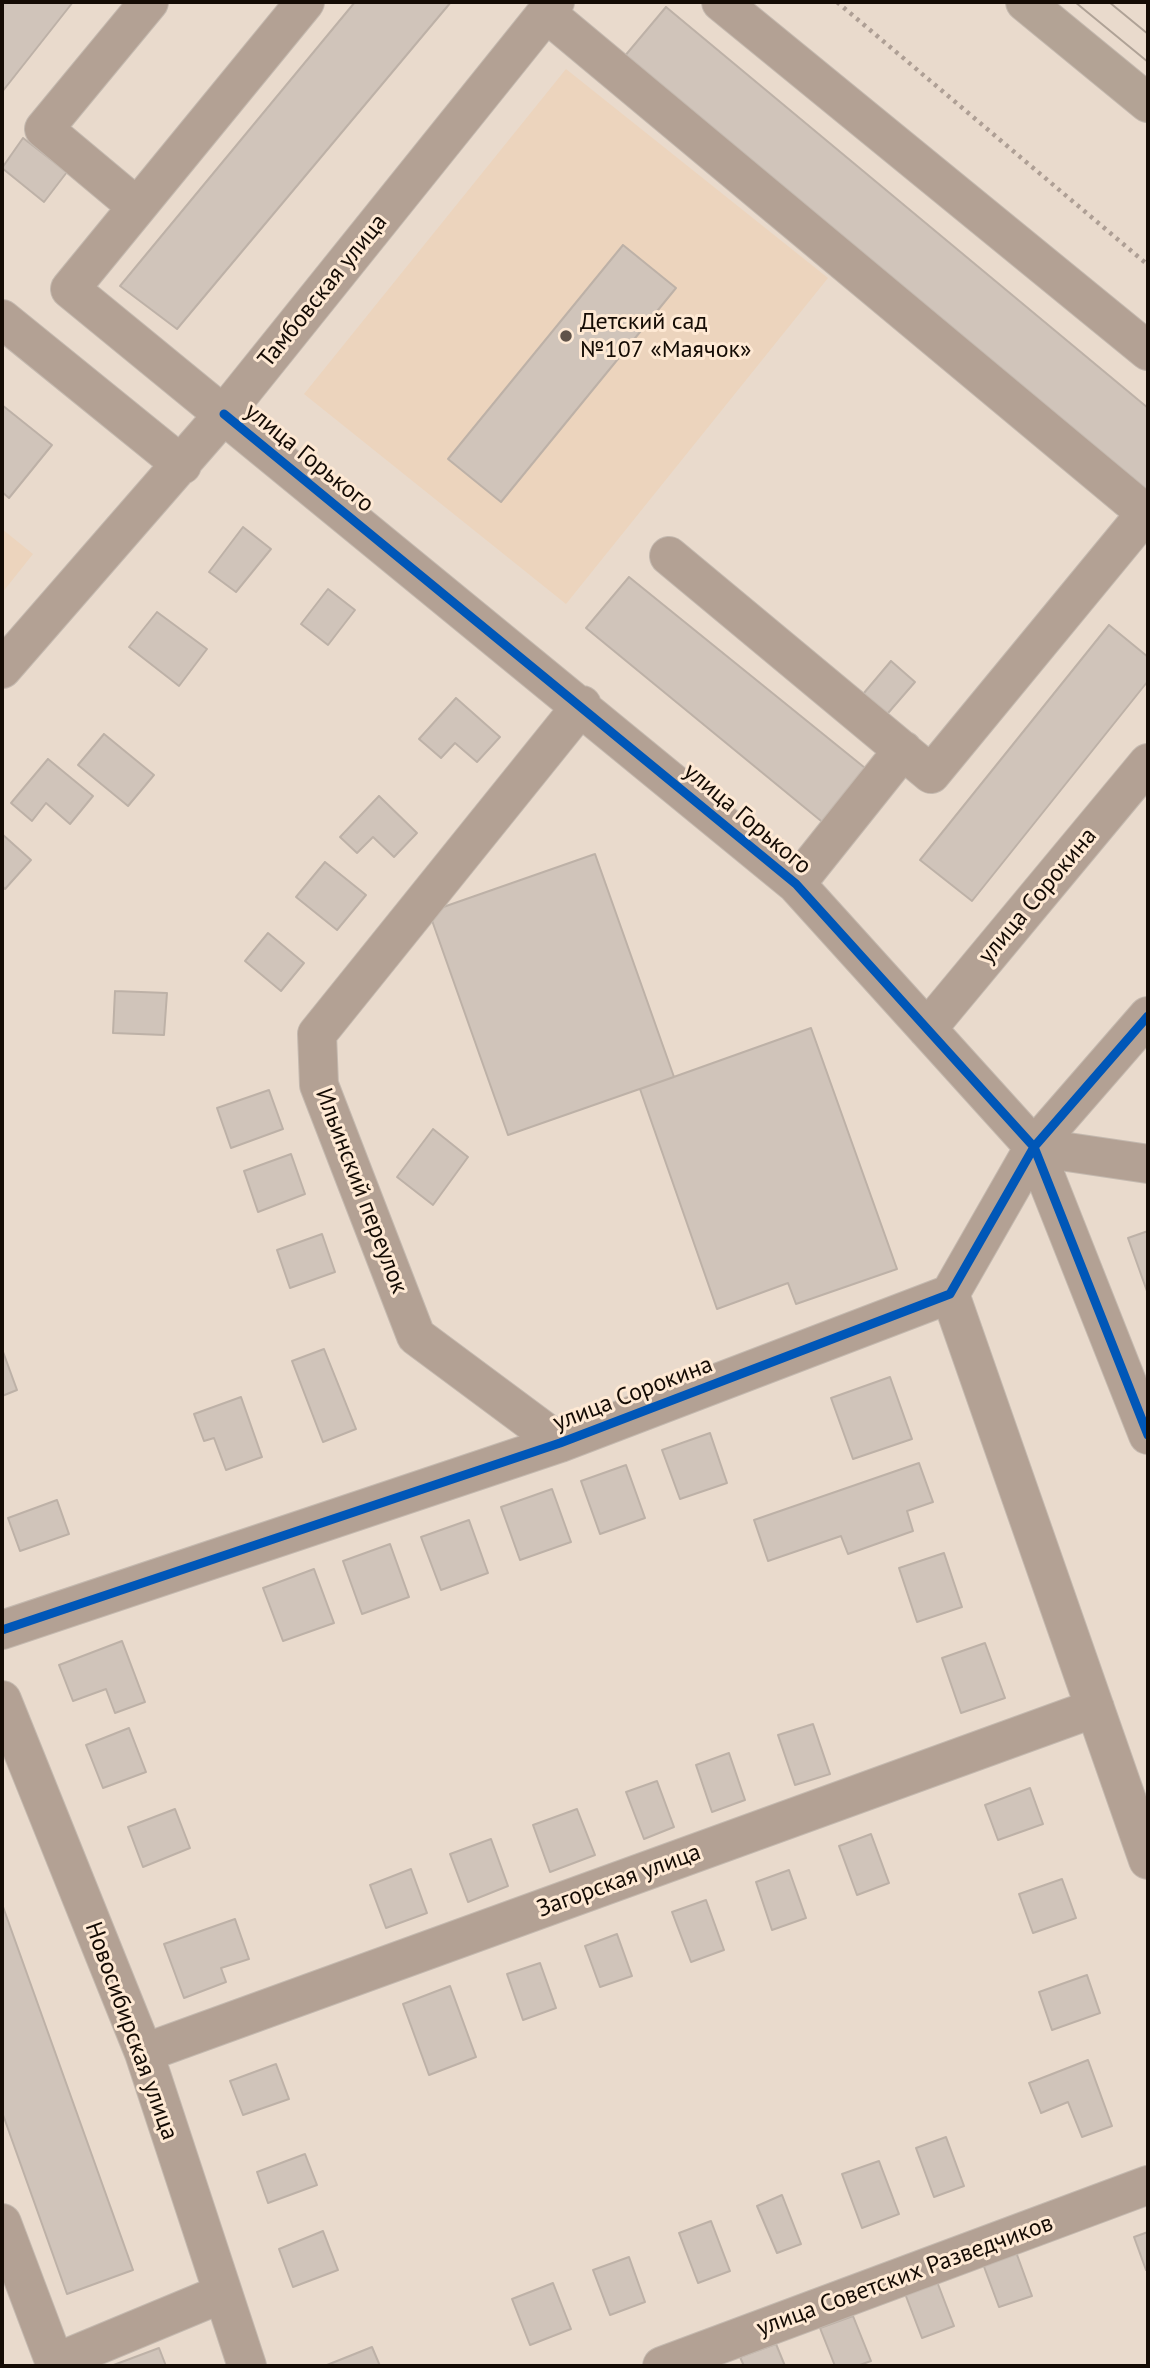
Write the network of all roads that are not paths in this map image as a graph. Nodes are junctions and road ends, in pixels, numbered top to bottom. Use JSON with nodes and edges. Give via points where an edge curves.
{"nodes":[{"id":1,"x":149,"y":2,"type":"edge"},
{"id":2,"x":305,"y":2,"type":"edge"},
{"id":3,"x":720,"y":2,"type":"edge"},
{"id":4,"x":1025,"y":2,"type":"edge"},
{"id":5,"x":550,"y":7,"type":"edge"},
{"id":6,"x":1148,"y":103,"type":"edge"},
{"id":7,"x":136,"y":206,"type":"junction"},
{"id":8,"x":2,"y":319,"type":"edge"},
{"id":9,"x":1148,"y":351,"type":"edge"},
{"id":10,"x":224,"y":414,"type":"junction"},
{"id":11,"x":182,"y":465,"type":"junction"},
{"id":12,"x":1147,"y":514,"type":"edge"},
{"id":13,"x":669,"y":556,"type":"dead end"},
{"id":14,"x":2,"y":669,"type":"edge"},
{"id":15,"x":582,"y":705,"type":"junction"},
{"id":16,"x":903,"y":750,"type":"junction"},
{"id":17,"x":1148,"y":763,"type":"edge"},
{"id":18,"x":796,"y":884,"type":"junction"},
{"id":19,"x":1148,"y":1016,"type":"edge"},
{"id":20,"x":927,"y":1029,"type":"junction"},
{"id":21,"x":1034,"y":1147,"type":"junction"},
{"id":22,"x":1148,"y":1164,"type":"edge"},
{"id":23,"x":950,"y":1294,"type":"junction"},
{"id":24,"x":1148,"y":1435,"type":"edge"},
{"id":25,"x":560,"y":1443,"type":"junction"},
{"id":26,"x":2,"y":1630,"type":"edge"},
{"id":27,"x":2,"y":1700,"type":"edge"},
{"id":28,"x":1095,"y":1708,"type":"junction"},
{"id":29,"x":1148,"y":1860,"type":"edge"},
{"id":30,"x":144,"y":2053,"type":"junction"},
{"id":31,"x":1148,"y":2185,"type":"edge"},
{"id":32,"x":2,"y":2223,"type":"edge"},
{"id":33,"x":221,"y":2294,"type":"junction"},
{"id":34,"x":55,"y":2365,"type":"edge"},
{"id":35,"x":247,"y":2366,"type":"edge"},
{"id":36,"x":662,"y":2366,"type":"edge"}],
"edges":[{"from":1,"to":7,"type":"street","via":[[44,129]]},
{"from":2,"to":7,"type":"street"},
{"from":3,"to":9,"type":"street"},
{"from":4,"to":6,"type":"main road"},
{"from":5,"to":10,"type":"street","name":"Тамбовская улица"},
{"from":5,"to":12,"type":"street"},
{"from":7,"to":10,"type":"street","name":"улица Горького","via":[[69,289]]},
{"from":8,"to":11,"type":"street"},
{"from":10,"to":11,"type":"street","name":"Тамбовская улица"},
{"from":10,"to":15,"type":"street","name":"улица Горького"},
{"from":11,"to":14,"type":"street","name":"Тамбовская улица"},
{"from":12,"to":16,"type":"street","via":[[931,774]]},
{"from":13,"to":16,"type":"street"},
{"from":15,"to":18,"type":"street","name":"улица Горького"},
{"from":15,"to":25,"type":"street","name":"Ильинский переулок","via":[[317,1034],[319,1085],[416,1336]]},
{"from":16,"to":18,"type":"street"},
{"from":17,"to":20,"type":"street","name":"улица Сорокина"},
{"from":18,"to":20,"type":"street","name":"улица Горького"},
{"from":19,"to":21,"type":"street"},
{"from":20,"to":21,"type":"street","name":"улица Горького"},
{"from":21,"to":22,"type":"street"},
{"from":21,"to":23,"type":"street"},
{"from":21,"to":24,"type":"street","name":"улица Горького"},
{"from":23,"to":25,"type":"street","name":"улица Сорокина"},
{"from":23,"to":28,"type":"street"},
{"from":25,"to":26,"type":"street","name":"улица Сорокина"},
{"from":27,"to":30,"type":"street","name":"Новосибирская улица"},
{"from":28,"to":29,"type":"street"},
{"from":28,"to":30,"type":"street","name":"Загорская улица"},
{"from":30,"to":33,"type":"street","name":"Новосибирская улица"},
{"from":31,"to":36,"type":"street","name":"улица Советских Разведчиков"},
{"from":32,"to":34,"type":"street"},
{"from":33,"to":34,"type":"street"},
{"from":33,"to":35,"type":"street","name":"Новосибирская улица"}]}
